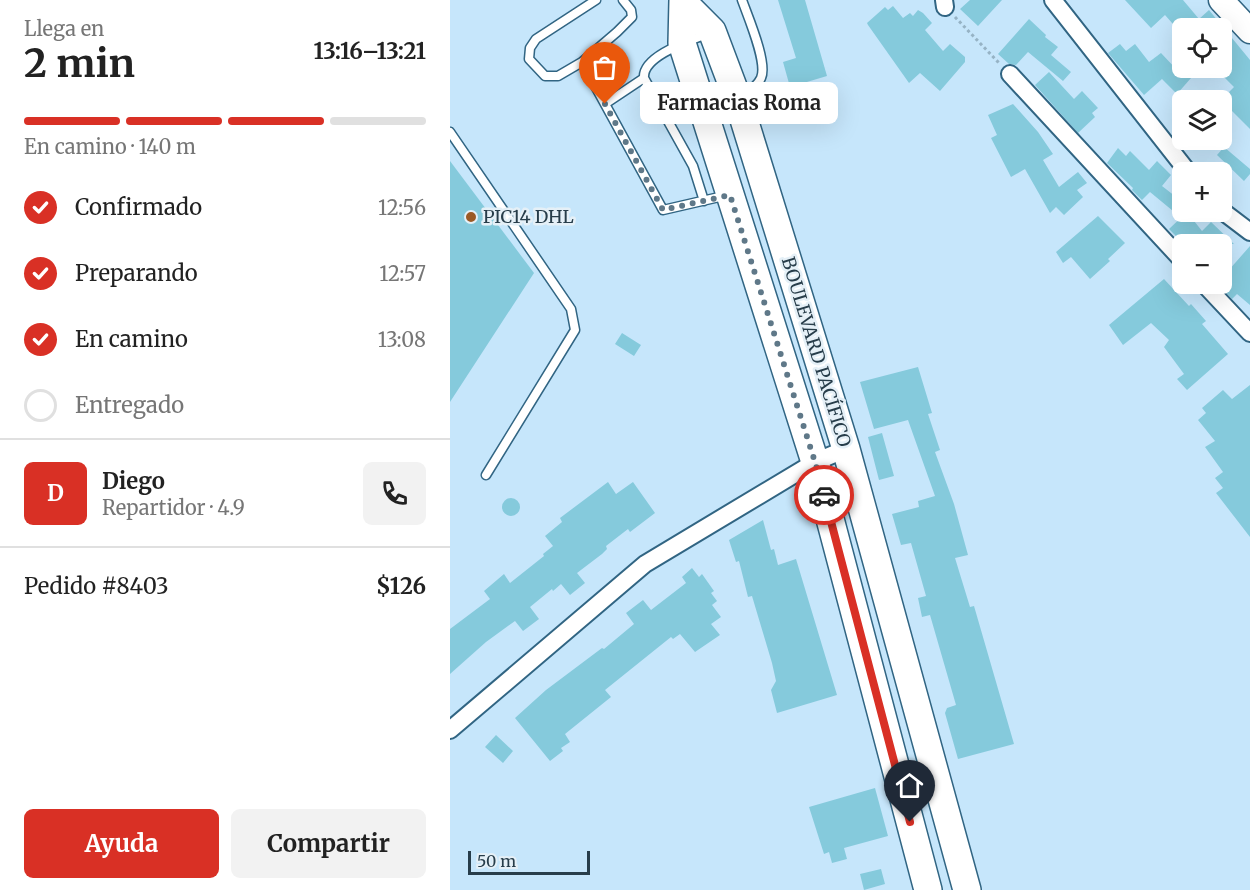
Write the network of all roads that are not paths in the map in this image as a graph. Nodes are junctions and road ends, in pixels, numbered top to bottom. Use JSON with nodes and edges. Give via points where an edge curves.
{"nodes":[{"id":1,"x":596,"y":0,"type":"edge"},
{"id":2,"x":623,"y":0,"type":"edge"},
{"id":3,"x":742,"y":0,"type":"edge"},
{"id":4,"x":1053,"y":0,"type":"edge"},
{"id":5,"x":1221,"y":0,"type":"edge"},
{"id":6,"x":683,"y":1,"type":"edge"},
{"id":7,"x":1250,"y":31,"type":"edge"},
{"id":8,"x":712,"y":32,"type":"junction"},
{"id":9,"x":682,"y":43,"type":"junction"},
{"id":10,"x":582,"y":62,"type":"junction"},
{"id":11,"x":1010,"y":74,"type":"road end"},
{"id":12,"x":644,"y":78,"type":"junction"},
{"id":13,"x":738,"y":100,"type":"junction"},
{"id":14,"x":605,"y":104,"type":"junction"},
{"id":15,"x":450,"y":132,"type":"edge"},
{"id":16,"x":1180,"y":162,"type":"edge"},
{"id":17,"x":730,"y":195,"type":"junction"},
{"id":18,"x":704,"y":201,"type":"junction"},
{"id":19,"x":1232,"y":218,"type":"edge"},
{"id":20,"x":1250,"y":232,"type":"edge"},
{"id":21,"x":1172,"y":249,"type":"edge"},
{"id":22,"x":1213,"y":294,"type":"edge"},
{"id":23,"x":1250,"y":333,"type":"edge"},
{"id":24,"x":846,"y":450,"type":"junction"},
{"id":25,"x":815,"y":462,"type":"junction"},
{"id":26,"x":486,"y":475,"type":"dead end"},
{"id":27,"x":450,"y":730,"type":"edge"},
{"id":28,"x":928,"y":890,"type":"edge"},
{"id":29,"x":967,"y":890,"type":"edge"}],
"edges":[{"from":1,"to":10,"type":"lane","via":[[536,39],[530,48],[529,58],[545,76],[558,76]]},
{"from":2,"to":10,"type":"lane","via":[[632,17]]},
{"from":3,"to":13,"type":"lane","via":[[764,66],[756,86]]},
{"from":4,"to":16,"type":"street"},
{"from":5,"to":7,"type":"street"},
{"from":6,"to":8,"type":"main road","name":"BOULEVARD PACÍFICO"},
{"from":6,"to":9,"type":"main road","name":"BOULEVARD PACÍFICO"},
{"from":8,"to":9,"type":"lane"},
{"from":8,"to":13,"type":"main road","name":"BOULEVARD PACÍFICO"},
{"from":9,"to":12,"type":"lane","via":[[650,62]]},
{"from":9,"to":17,"type":"main road","name":"BOULEVARD PACÍFICO"},
{"from":10,"to":14,"type":"lane"},
{"from":11,"to":21,"type":"street"},
{"from":12,"to":14,"type":"lane"},
{"from":12,"to":18,"type":"lane","via":[[693,166]]},
{"from":13,"to":24,"type":"main road","name":"BOULEVARD PACÍFICO"},
{"from":14,"to":18,"type":"lane","via":[[663,210]]},
{"from":15,"to":26,"type":"lane","via":[[571,309],[575,330]]},
{"from":17,"to":18,"type":"lane"},
{"from":17,"to":25,"type":"main road","name":"BOULEVARD PACÍFICO"},
{"from":19,"to":20,"type":"street"},
{"from":22,"to":23,"type":"street"},
{"from":24,"to":25,"type":"street"},
{"from":24,"to":29,"type":"main road","name":"BOULEVARD PACÍFICO"},
{"from":25,"to":27,"type":"street","via":[[645,564]]},
{"from":25,"to":28,"type":"main road","name":"BOULEVARD PACÍFICO"}]}
